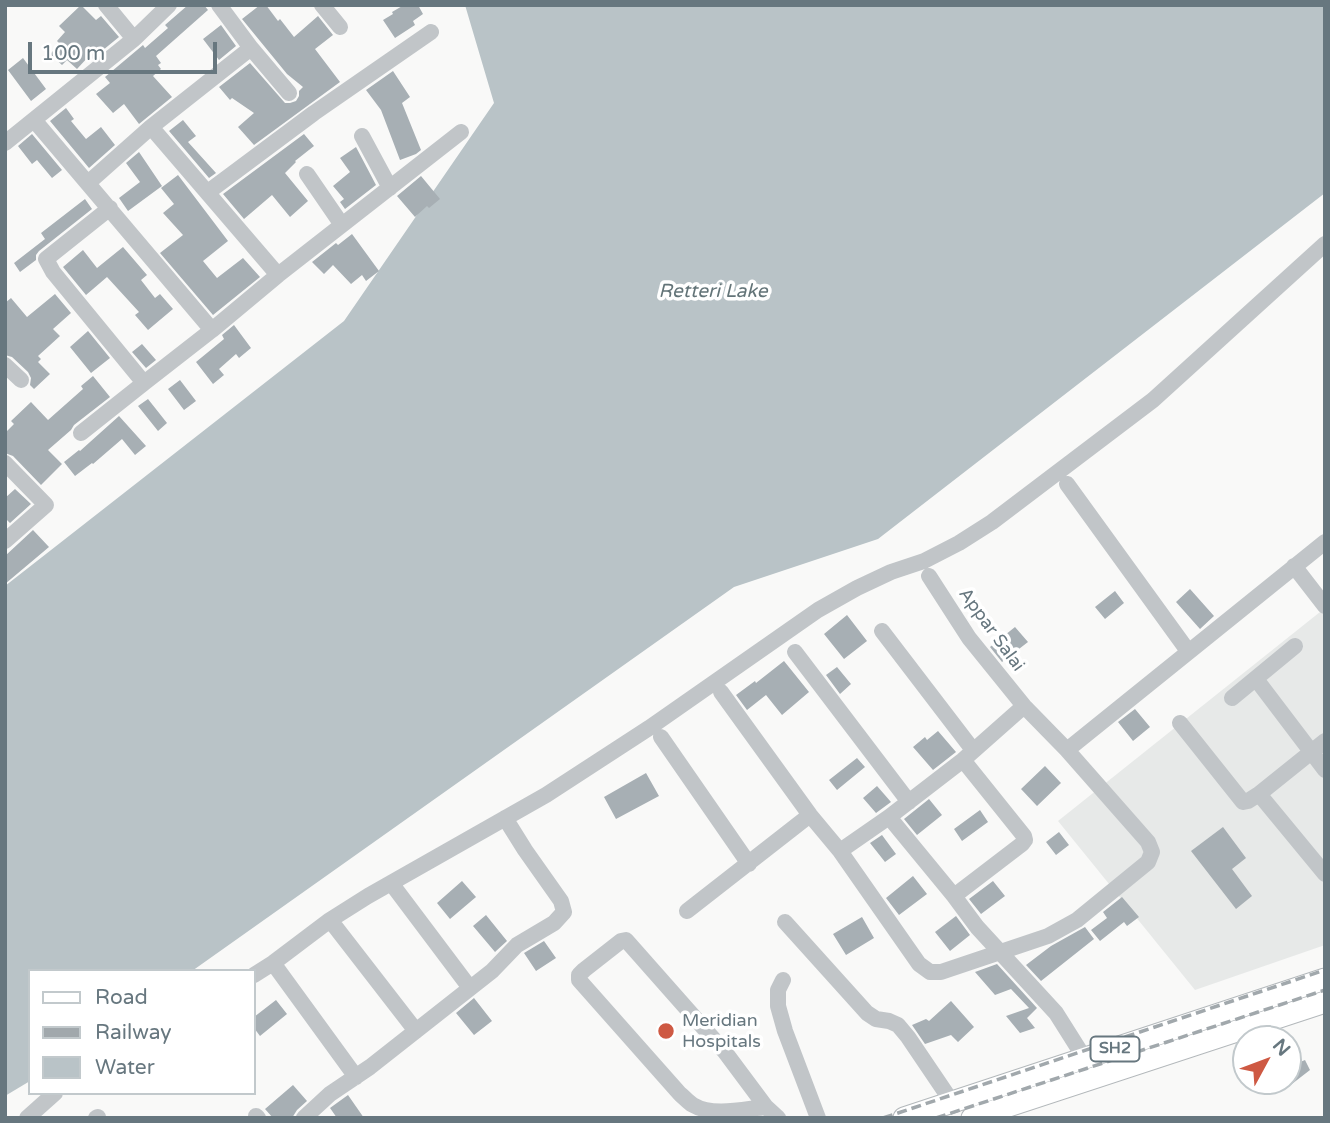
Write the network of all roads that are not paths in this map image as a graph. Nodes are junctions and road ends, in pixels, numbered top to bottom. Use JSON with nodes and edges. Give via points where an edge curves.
{"nodes":[{"id":1,"x":106,"y":5,"type":"edge"},
{"id":2,"x":169,"y":5,"type":"edge"},
{"id":3,"x":219,"y":5,"type":"edge"},
{"id":4,"x":322,"y":5,"type":"edge"},
{"id":5,"x":340,"y":27,"type":"dead end"},
{"id":6,"x":431,"y":32,"type":"dead end"},
{"id":7,"x":134,"y":38,"type":"junction"},
{"id":8,"x":251,"y":48,"type":"junction"},
{"id":9,"x":289,"y":93,"type":"dead end"},
{"id":10,"x":34,"y":120,"type":"junction"},
{"id":11,"x":151,"y":127,"type":"junction"},
{"id":12,"x":461,"y":132,"type":"dead end"},
{"id":13,"x":362,"y":136,"type":"dead end"},
{"id":14,"x":5,"y":143,"type":"edge"},
{"id":15,"x":307,"y":174,"type":"dead end"},
{"id":16,"x":88,"y":183,"type":"junction"},
{"id":17,"x":390,"y":188,"type":"junction"},
{"id":18,"x":208,"y":192,"type":"junction"},
{"id":19,"x":110,"y":208,"type":"junction"},
{"id":20,"x":342,"y":225,"type":"junction"},
{"id":21,"x":1325,"y":244,"type":"edge"},
{"id":22,"x":278,"y":275,"type":"junction"},
{"id":23,"x":212,"y":330,"type":"junction"},
{"id":24,"x":5,"y":365,"type":"edge"},
{"id":25,"x":21,"y":380,"type":"dead end"},
{"id":26,"x":144,"y":383,"type":"junction"},
{"id":27,"x":81,"y":433,"type":"dead end"},
{"id":28,"x":5,"y":463,"type":"edge"},
{"id":29,"x":1067,"y":484,"type":"dead end"},
{"id":30,"x":5,"y":541,"type":"edge"},
{"id":31,"x":1325,"y":542,"type":"edge"},
{"id":32,"x":1294,"y":566,"type":"junction"},
{"id":33,"x":929,"y":576,"type":"dead end"},
{"id":34,"x":1325,"y":607,"type":"edge"},
{"id":35,"x":882,"y":631,"type":"dead end"},
{"id":36,"x":1295,"y":646,"type":"dead end"},
{"id":37,"x":1188,"y":651,"type":"junction"},
{"id":38,"x":795,"y":652,"type":"dead end"},
{"id":39,"x":1256,"y":679,"type":"junction"},
{"id":40,"x":721,"y":692,"type":"dead end"},
{"id":41,"x":1232,"y":698,"type":"dead end"},
{"id":42,"x":1024,"y":706,"type":"junction"},
{"id":43,"x":1180,"y":723,"type":"dead end"},
{"id":44,"x":661,"y":737,"type":"dead end"},
{"id":45,"x":1325,"y":741,"type":"edge"},
{"id":46,"x":1067,"y":750,"type":"junction"},
{"id":47,"x":1311,"y":752,"type":"junction"},
{"id":48,"x":968,"y":755,"type":"junction"},
{"id":49,"x":1325,"y":770,"type":"edge"},
{"id":50,"x":1259,"y":794,"type":"junction"},
{"id":51,"x":909,"y":802,"type":"junction"},
{"id":52,"x":810,"y":815,"type":"junction"},
{"id":53,"x":889,"y":817,"type":"junction"},
{"id":54,"x":505,"y":818,"type":"junction"},
{"id":55,"x":840,"y":851,"type":"junction"},
{"id":56,"x":749,"y":864,"type":"junction"},
{"id":57,"x":1325,"y":874,"type":"edge"},
{"id":58,"x":391,"y":883,"type":"junction"},
{"id":59,"x":954,"y":896,"type":"junction"},
{"id":60,"x":687,"y":911,"type":"dead end"},
{"id":61,"x":330,"y":920,"type":"junction"},
{"id":62,"x":785,"y":922,"type":"dead end"},
{"id":63,"x":1000,"y":952,"type":"junction"},
{"id":64,"x":273,"y":963,"type":"junction"},
{"id":65,"x":256,"y":974,"type":"edge"},
{"id":66,"x":1325,"y":979,"type":"edge"},
{"id":67,"x":783,"y":980,"type":"dead end"},
{"id":68,"x":470,"y":988,"type":"junction"},
{"id":69,"x":1325,"y":1002,"type":"edge"},
{"id":70,"x":416,"y":1031,"type":"junction"},
{"id":71,"x":1085,"y":1059,"type":"junction"},
{"id":72,"x":356,"y":1077,"type":"junction"},
{"id":73,"x":53,"y":1095,"type":"edge"},
{"id":74,"x":952,"y":1102,"type":"junction"},
{"id":75,"x":772,"y":1112,"type":"edge"},
{"id":76,"x":27,"y":1118,"type":"edge"},
{"id":77,"x":304,"y":1118,"type":"edge"},
{"id":78,"x":817,"y":1118,"type":"edge"},
{"id":79,"x":904,"y":1118,"type":"edge"},
{"id":80,"x":972,"y":1118,"type":"edge"}],
"edges":[{"from":1,"to":7,"type":"street"},
{"from":2,"to":7,"type":"street"},
{"from":3,"to":8,"type":"street"},
{"from":4,"to":5,"type":"street"},
{"from":6,"to":18,"type":"street"},
{"from":7,"to":10,"type":"street"},
{"from":8,"to":9,"type":"street"},
{"from":8,"to":11,"type":"street"},
{"from":10,"to":14,"type":"street"},
{"from":10,"to":16,"type":"street"},
{"from":11,"to":16,"type":"street"},
{"from":11,"to":18,"type":"street"},
{"from":12,"to":17,"type":"street"},
{"from":13,"to":17,"type":"street"},
{"from":15,"to":20,"type":"street"},
{"from":16,"to":19,"type":"street"},
{"from":17,"to":20,"type":"street"},
{"from":18,"to":22,"type":"street"},
{"from":19,"to":23,"type":"street"},
{"from":19,"to":26,"type":"street","via":[[46,259]]},
{"from":20,"to":22,"type":"street"},
{"from":21,"to":54,"type":"street","via":[[1153,400],[992,522],[959,543],[818,610],[649,728]]},
{"from":22,"to":23,"type":"street"},
{"from":23,"to":26,"type":"street"},
{"from":24,"to":25,"type":"street"},
{"from":26,"to":27,"type":"street"},
{"from":28,"to":30,"type":"street","via":[[46,505]]},
{"from":29,"to":37,"type":"street"},
{"from":31,"to":32,"type":"street"},
{"from":32,"to":34,"type":"street"},
{"from":32,"to":37,"type":"street"},
{"from":33,"to":42,"type":"street","name":"Appar Salai"},
{"from":35,"to":48,"type":"street"},
{"from":36,"to":39,"type":"street"},
{"from":37,"to":46,"type":"street"},
{"from":38,"to":51,"type":"street"},
{"from":39,"to":41,"type":"street"},
{"from":39,"to":47,"type":"street"},
{"from":40,"to":52,"type":"street"},
{"from":42,"to":46,"type":"street","name":"Appar Salai"},
{"from":42,"to":48,"type":"street"},
{"from":43,"to":50,"type":"street","via":[[1240,800]]},
{"from":44,"to":56,"type":"street"},
{"from":45,"to":47,"type":"street"},
{"from":46,"to":63,"type":"street","name":"Appar Salai","via":[[1149,842],[1152,852],[1148,862],[1077,920],[1048,936]]},
{"from":47,"to":49,"type":"street"},
{"from":47,"to":50,"type":"street"},
{"from":48,"to":51,"type":"street"},
{"from":48,"to":59,"type":"street","via":[[1024,840]]},
{"from":50,"to":57,"type":"street"},
{"from":51,"to":53,"type":"street"},
{"from":52,"to":55,"type":"street"},
{"from":52,"to":56,"type":"street"},
{"from":53,"to":55,"type":"street"},
{"from":53,"to":59,"type":"street"},
{"from":54,"to":58,"type":"street"},
{"from":54,"to":68,"type":"street","via":[[564,912],[517,944]]},
{"from":55,"to":63,"type":"street","via":[[919,964],[930,972]]},
{"from":56,"to":60,"type":"street"},
{"from":58,"to":61,"type":"street"},
{"from":58,"to":68,"type":"street"},
{"from":59,"to":63,"type":"street"},
{"from":61,"to":64,"type":"street"},
{"from":61,"to":70,"type":"street"},
{"from":62,"to":74,"type":"street","via":[[867,1013],[898,1025]]},
{"from":63,"to":71,"type":"street","via":[[1056,1013]]},
{"from":64,"to":65,"type":"street"},
{"from":64,"to":72,"type":"street"},
{"from":66,"to":71,"type":"main road","number":"SH2"},
{"from":67,"to":78,"type":"street","via":[[778,1006]]},
{"from":68,"to":70,"type":"street"},
{"from":69,"to":80,"type":"main road","number":"SH2"},
{"from":70,"to":72,"type":"street"},
{"from":71,"to":74,"type":"main road","number":"SH2"},
{"from":72,"to":77,"type":"street"},
{"from":73,"to":76,"type":"street"},
{"from":74,"to":79,"type":"main road","number":"SH2"},
{"from":75,"to":75,"type":"street","via":[[705,1110],[692,1105],[579,975],[626,940]]}]}
